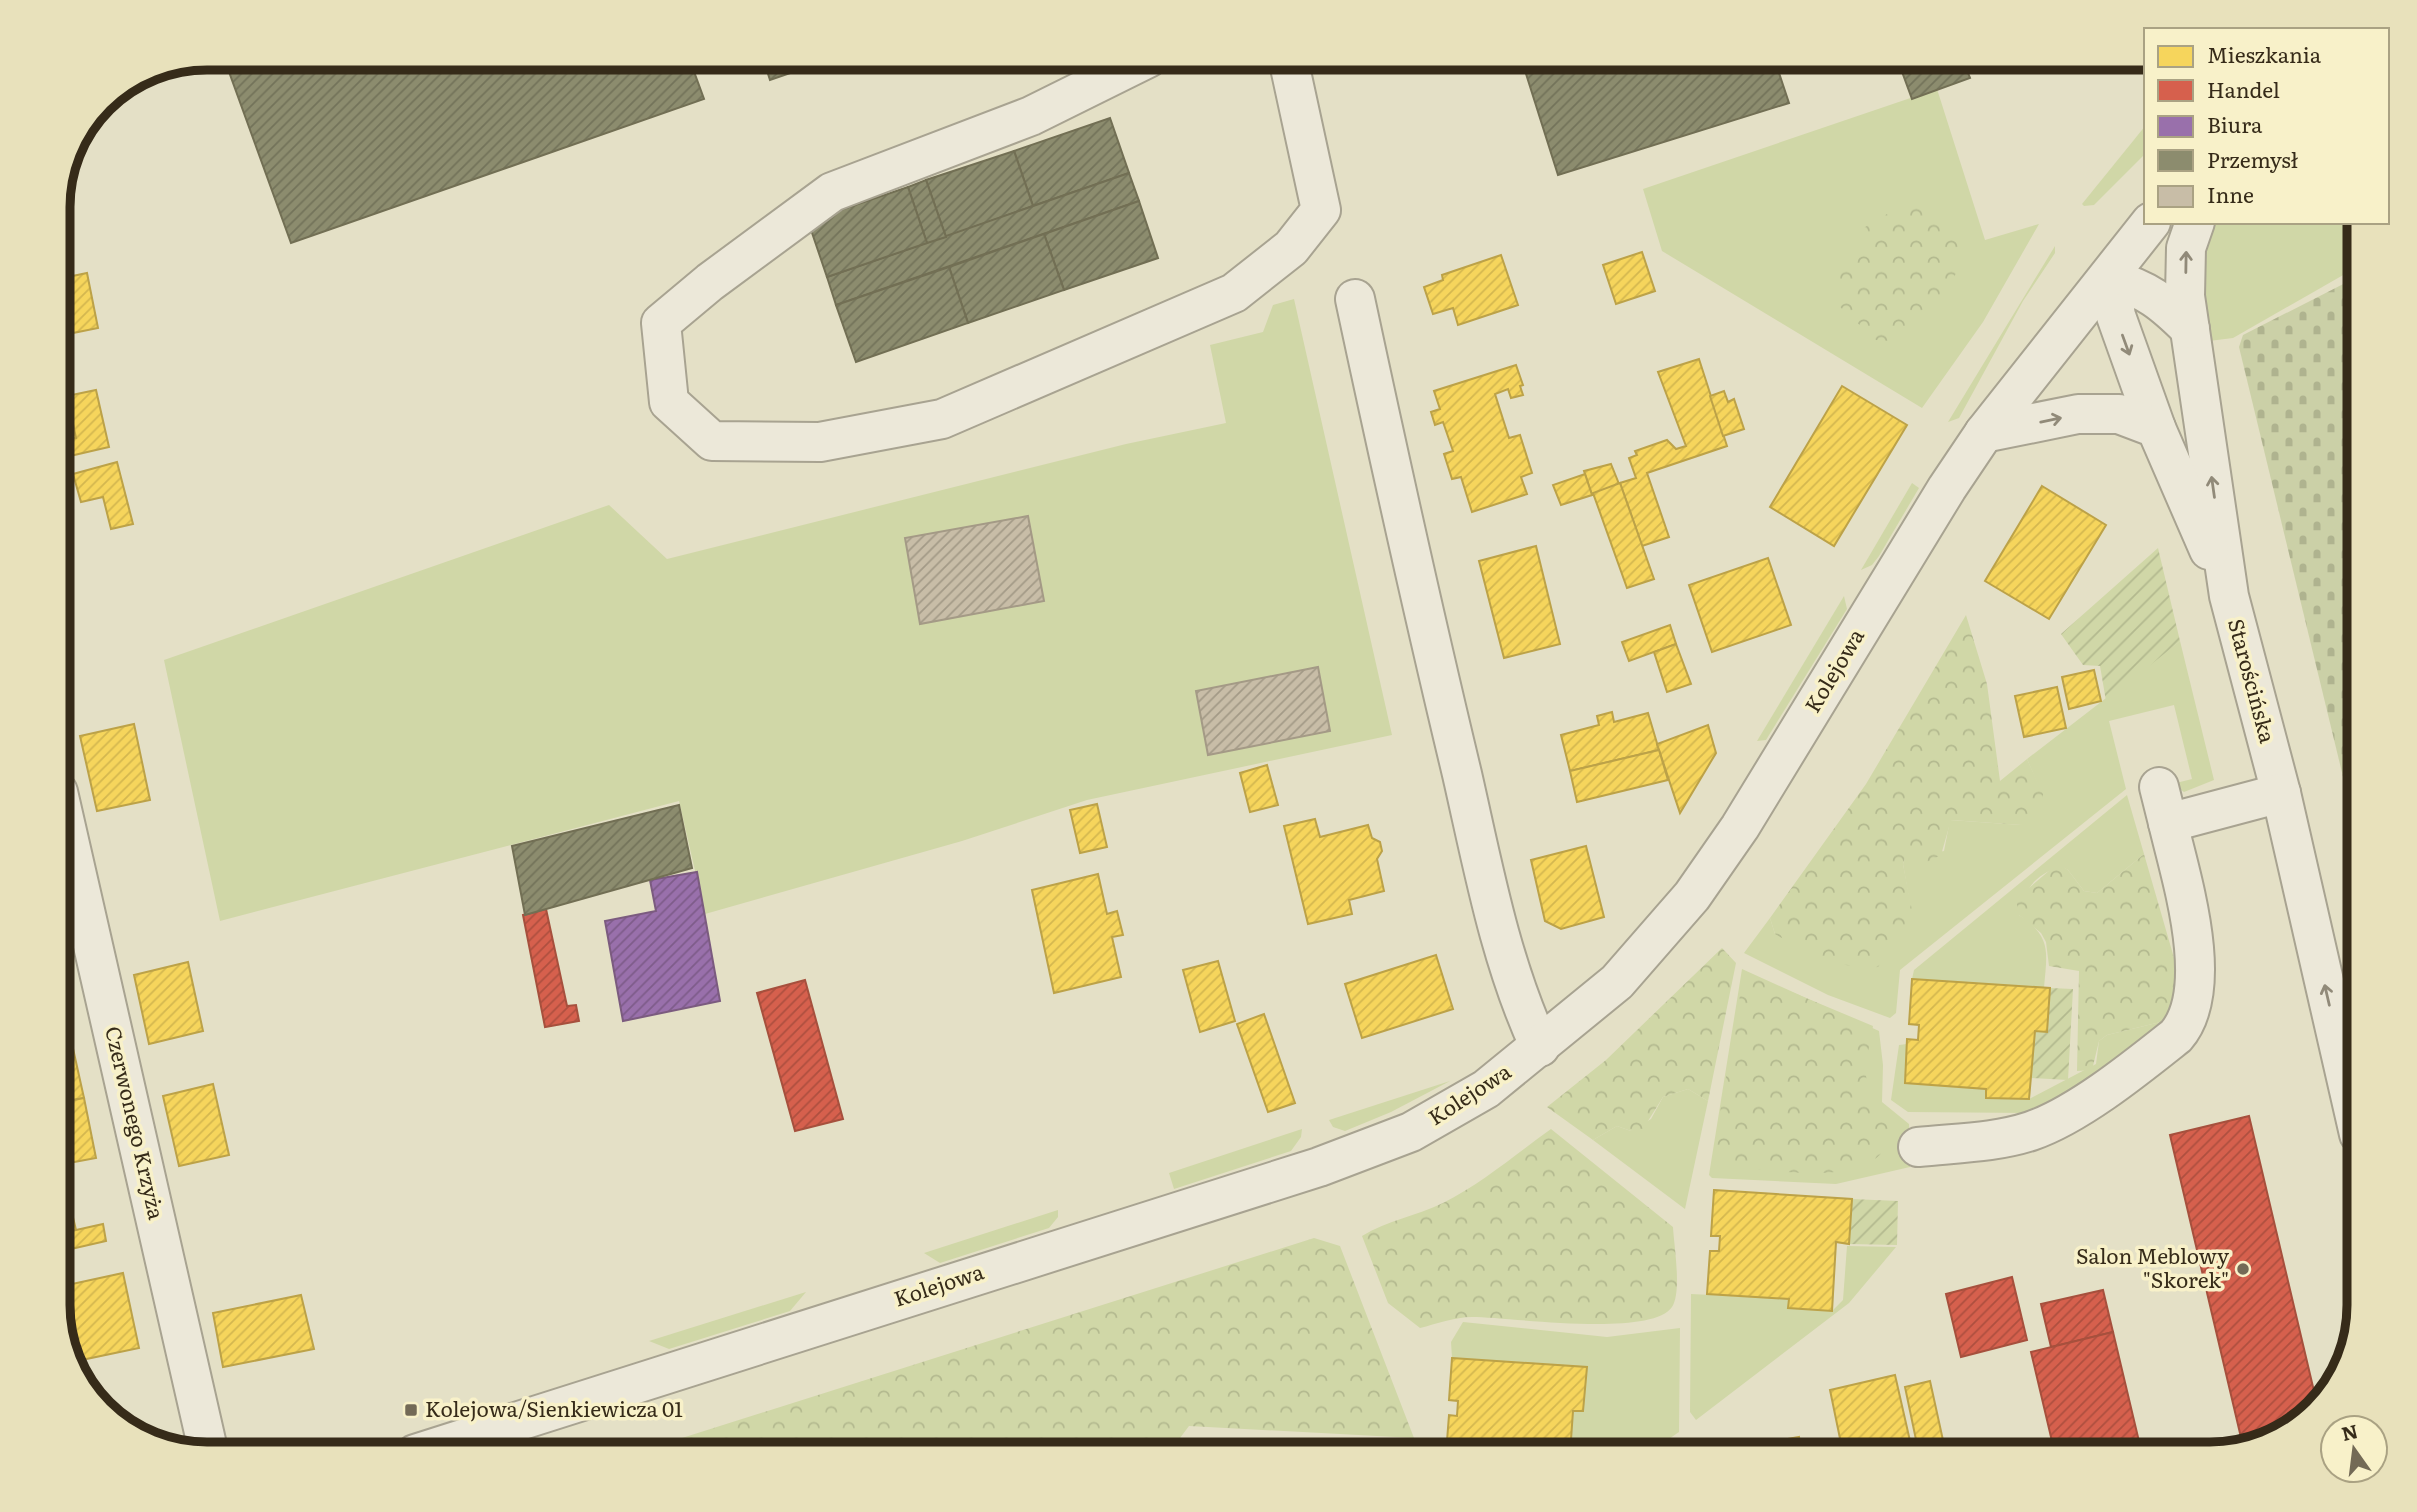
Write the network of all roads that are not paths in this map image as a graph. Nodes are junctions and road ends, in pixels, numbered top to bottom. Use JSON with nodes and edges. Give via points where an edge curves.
{"nodes":[{"id":1,"x":1124,"y":70,"type":"edge"},
{"id":2,"x":1292,"y":70,"type":"edge"},
{"id":3,"x":2150,"y":224,"type":"edge"},
{"id":4,"x":2193,"y":224,"type":"edge"},
{"id":5,"x":2110,"y":279,"type":"junction"},
{"id":6,"x":1355,"y":299,"type":"dead end"},
{"id":7,"x":2190,"y":329,"type":"junction"},
{"id":8,"x":2156,"y":428,"type":"junction"},
{"id":9,"x":1984,"y":433,"type":"junction"},
{"id":10,"x":2229,"y":596,"type":"junction"},
{"id":11,"x":2280,"y":793,"type":"junction"},
{"id":12,"x":70,"y":845,"type":"edge"},
{"id":13,"x":1540,"y":1047,"type":"junction"},
{"id":14,"x":2347,"y":1081,"type":"edge"},
{"id":15,"x":1918,"y":1147,"type":"dead end"},
{"id":16,"x":206,"y":1442,"type":"edge"},
{"id":17,"x":453,"y":1442,"type":"edge"}],
"edges":[{"from":1,"to":2,"type":"street","via":[[1031,116],[832,192],[661,323],[668,402],[712,441],[820,442],[928,422],[1234,293],[1291,248],[1321,210]]},
{"from":3,"to":5,"type":"street","name":"Kolejowa"},
{"from":7,"to":4,"type":"street","name":"Starościńska","one_way":true,"via":[[2186,248]]},
{"from":5,"to":7,"type":"street","via":[[2140,287],[2165,303]]},
{"from":5,"to":8,"type":"street","one_way":true,"via":[[2116,316]]},
{"from":5,"to":9,"type":"street","name":"Kolejowa"},
{"from":6,"to":13,"type":"street","via":[[1500,934],[1521,1006]]},
{"from":10,"to":7,"type":"street","name":"Starościńska","one_way":true},
{"from":9,"to":8,"type":"street","one_way":true,"via":[[2078,414],[2119,414]]},
{"from":8,"to":10,"type":"street"},
{"from":9,"to":13,"type":"street","name":"Kolejowa","via":[[1740,827],[1692,896],[1617,982]]},
{"from":10,"to":11,"type":"street","name":"Starościńska"},
{"from":14,"to":11,"type":"street","name":"Starościńska","one_way":true},
{"from":11,"to":15,"type":"street","via":[[2163,805],[2195,967],[2186,1024],[2141,1063],[2033,1131]]},
{"from":12,"to":16,"type":"street","name":"Czerwonego Krzyża"},
{"from":13,"to":17,"type":"street","name":"Kolejowa","via":[[1486,1089],[1411,1132],[1319,1167]]}]}
